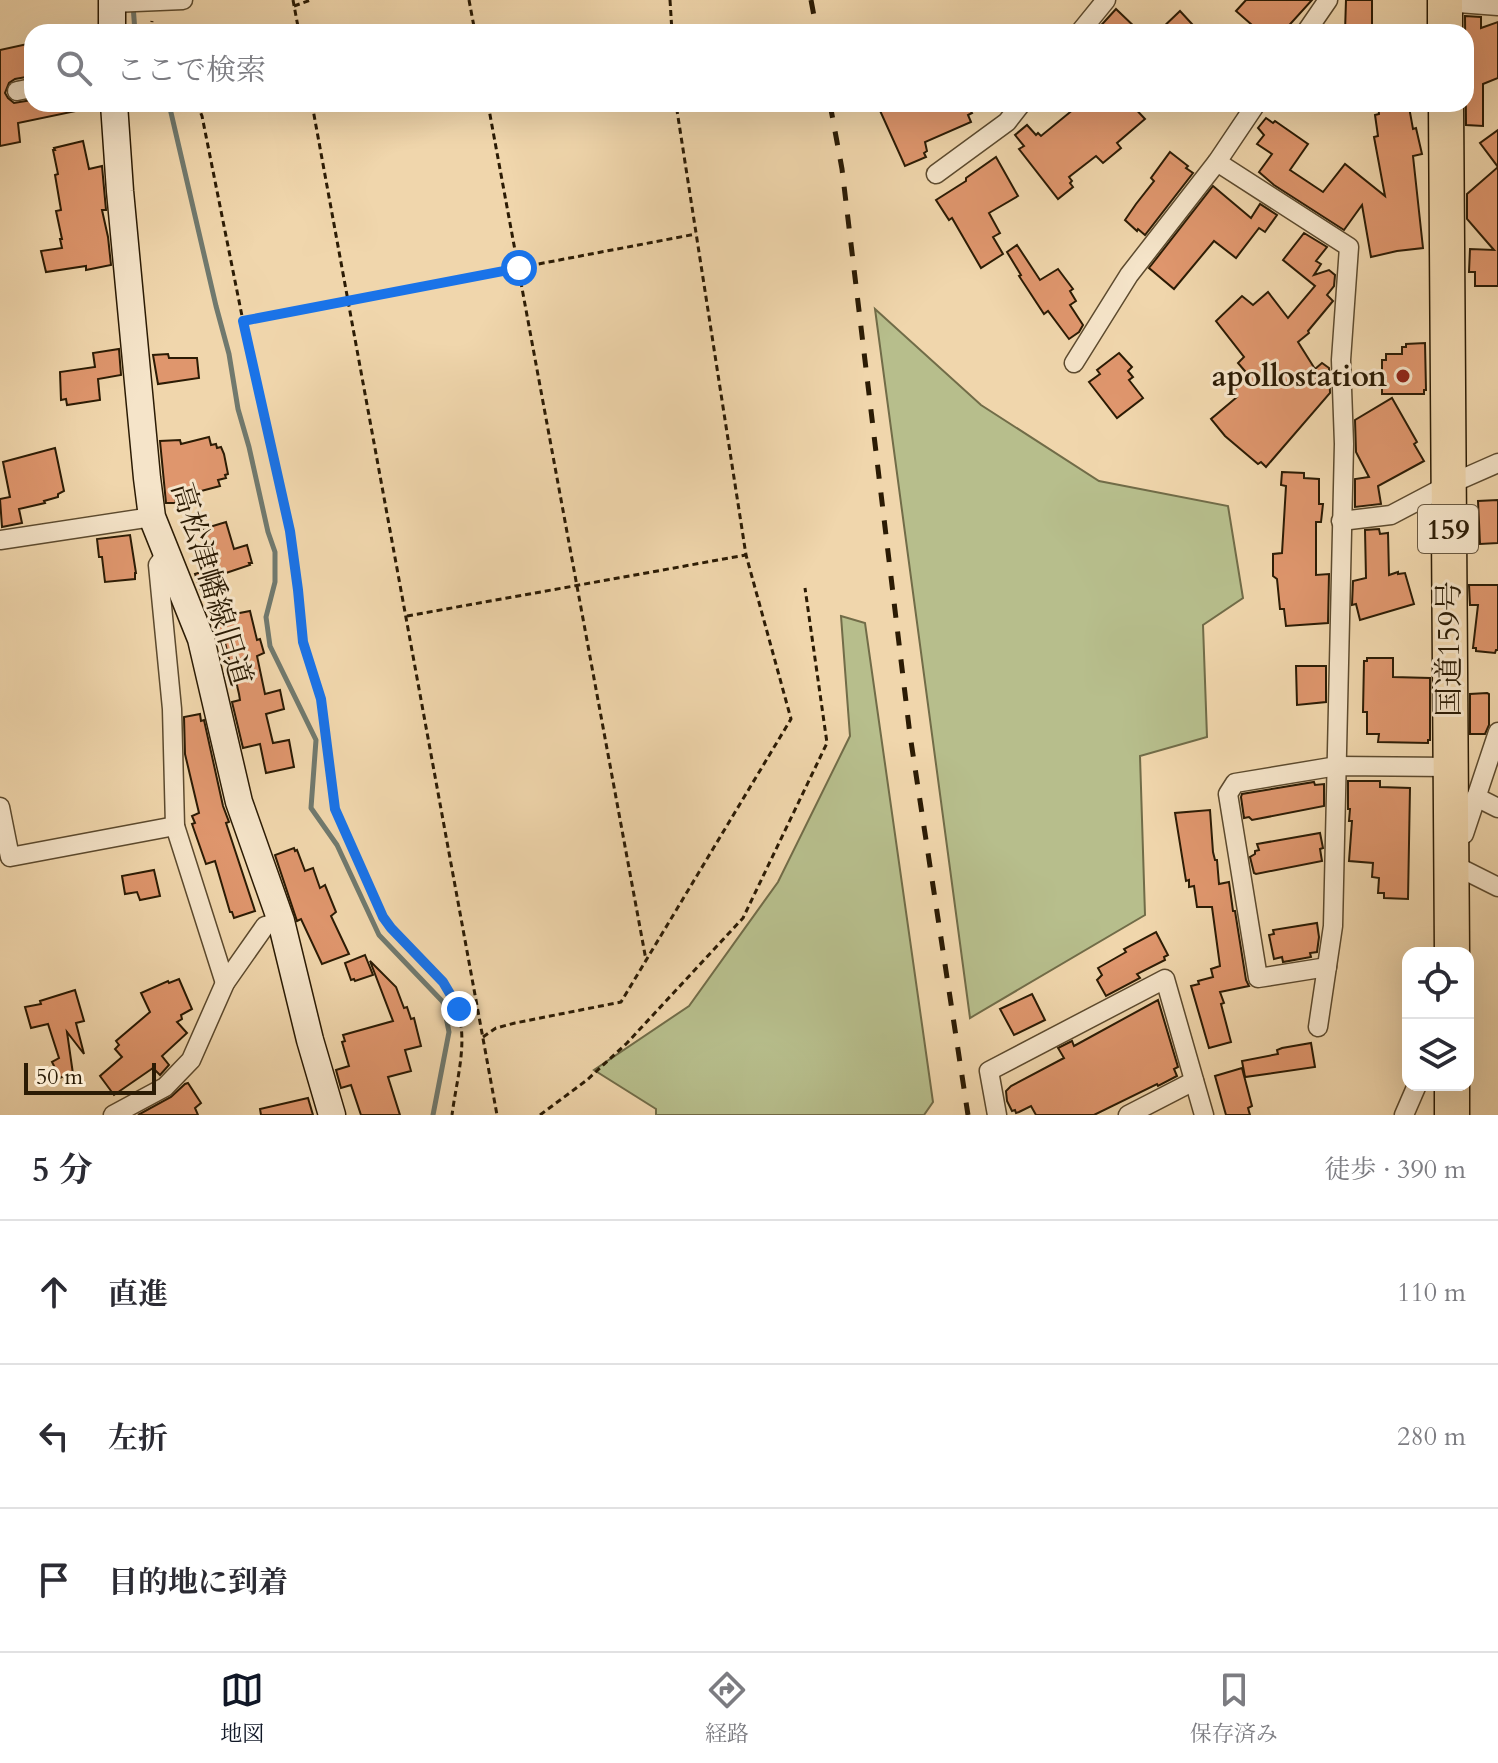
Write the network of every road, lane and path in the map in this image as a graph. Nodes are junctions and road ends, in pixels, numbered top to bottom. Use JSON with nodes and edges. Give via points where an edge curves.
{"nodes":[{"id":1,"x":183,"y":0,"type":"edge"},
{"id":2,"x":293,"y":0,"type":"edge"},
{"id":3,"x":311,"y":0,"type":"edge"},
{"id":4,"x":469,"y":0,"type":"edge"},
{"id":5,"x":670,"y":0,"type":"edge"},
{"id":6,"x":1106,"y":0,"type":"edge"},
{"id":7,"x":1328,"y":0,"type":"edge"},
{"id":8,"x":115,"y":2,"type":"edge"},
{"id":9,"x":145,"y":2,"type":"edge"},
{"id":10,"x":294,"y":6,"type":"junction"},
{"id":11,"x":1498,"y":6,"type":"edge"},
{"id":12,"x":1445,"y":11,"type":"edge"},
{"id":13,"x":113,"y":24,"type":"edge"},
{"id":14,"x":297,"y":24,"type":"edge"},
{"id":15,"x":474,"y":24,"type":"edge"},
{"id":16,"x":672,"y":24,"type":"edge"},
{"id":17,"x":1086,"y":24,"type":"edge"},
{"id":18,"x":1312,"y":24,"type":"edge"},
{"id":19,"x":115,"y":112,"type":"edge"},
{"id":20,"x":200,"y":112,"type":"edge"},
{"id":21,"x":313,"y":112,"type":"edge"},
{"id":22,"x":490,"y":112,"type":"edge"},
{"id":23,"x":677,"y":112,"type":"edge"},
{"id":24,"x":1015,"y":112,"type":"edge"},
{"id":25,"x":1251,"y":112,"type":"edge"},
{"id":26,"x":1446,"y":112,"type":"edge"},
{"id":27,"x":1217,"y":162,"type":"junction"},
{"id":28,"x":936,"y":174,"type":"dead end"},
{"id":29,"x":696,"y":234,"type":"junction"},
{"id":30,"x":519,"y":268,"type":"junction"},
{"id":31,"x":348,"y":300,"type":"junction"},
{"id":32,"x":243,"y":321,"type":"junction"},
{"id":33,"x":1074,"y":363,"type":"dead end"},
{"id":34,"x":1498,"y":463,"type":"edge"},
{"id":35,"x":1448,"y":485,"type":"junction"},
{"id":36,"x":152,"y":517,"type":"junction"},
{"id":37,"x":1341,"y":521,"type":"junction"},
{"id":38,"x":0,"y":540,"type":"edge"},
{"id":39,"x":167,"y":553,"type":"junction"},
{"id":40,"x":746,"y":555,"type":"junction"},
{"id":41,"x":578,"y":586,"type":"junction"},
{"id":42,"x":805,"y":588,"type":"dead end"},
{"id":43,"x":406,"y":617,"type":"junction"},
{"id":44,"x":1498,"y":732,"type":"edge"},
{"id":45,"x":1337,"y":766,"type":"junction"},
{"id":46,"x":1450,"y":767,"type":"junction"},
{"id":47,"x":1476,"y":797,"type":"junction"},
{"id":48,"x":0,"y":807,"type":"edge"},
{"id":49,"x":1498,"y":808,"type":"edge"},
{"id":50,"x":175,"y":826,"type":"junction"},
{"id":51,"x":1452,"y":850,"type":"junction"},
{"id":52,"x":1498,"y":887,"type":"edge"},
{"id":53,"x":281,"y":921,"type":"junction"},
{"id":54,"x":1452,"y":947,"type":"edge"},
{"id":55,"x":646,"y":960,"type":"junction"},
{"id":56,"x":1327,"y":967,"type":"junction"},
{"id":57,"x":225,"y":983,"type":"junction"},
{"id":58,"x":1318,"y":1027,"type":"dead end"},
{"id":59,"x":483,"y":1037,"type":"junction"},
{"id":60,"x":1194,"y":1081,"type":"junction"},
{"id":61,"x":1414,"y":1091,"type":"edge"},
{"id":62,"x":1452,"y":1091,"type":"edge"},
{"id":63,"x":113,"y":1115,"type":"edge"},
{"id":64,"x":332,"y":1115,"type":"edge"},
{"id":65,"x":452,"y":1115,"type":"edge"},
{"id":66,"x":497,"y":1115,"type":"edge"},
{"id":67,"x":540,"y":1115,"type":"edge"},
{"id":68,"x":997,"y":1115,"type":"edge"},
{"id":69,"x":1128,"y":1115,"type":"edge"},
{"id":70,"x":1204,"y":1115,"type":"edge"},
{"id":71,"x":1404,"y":1115,"type":"edge"},
{"id":72,"x":1452,"y":1115,"type":"edge"}],
"edges":[{"from":1,"to":9,"type":"street"},
{"from":2,"to":10,"type":"path"},
{"from":3,"to":10,"type":"path"},
{"from":4,"to":15,"type":"path"},
{"from":5,"to":16,"type":"path"},
{"from":6,"to":17,"type":"street"},
{"from":7,"to":18,"type":"street"},
{"from":8,"to":9,"type":"street"},
{"from":8,"to":13,"type":"street"},
{"from":10,"to":14,"type":"path"},
{"from":11,"to":12,"type":"street"},
{"from":19,"to":36,"type":"street","name":"高松津幡線旧道"},
{"from":20,"to":32,"type":"path"},
{"from":21,"to":31,"type":"path"},
{"from":22,"to":30,"type":"path"},
{"from":23,"to":29,"type":"path"},
{"from":24,"to":28,"type":"street"},
{"from":25,"to":27,"type":"street"},
{"from":26,"to":35,"type":"highway","name":"国道159号","number":"159"},
{"from":27,"to":33,"type":"street","via":[[1129,275]]},
{"from":27,"to":37,"type":"street","via":[[1349,247],[1341,360]]},
{"from":29,"to":30,"type":"path"},
{"from":29,"to":40,"type":"path"},
{"from":30,"to":31,"type":"path"},
{"from":30,"to":41,"type":"path"},
{"from":31,"to":32,"type":"path"},
{"from":31,"to":43,"type":"path"},
{"from":32,"to":65,"type":"path","via":[[290,531],[303,642],[321,699],[335,809],[383,917],[443,982],[459,1009],[463,1038]]},
{"from":34,"to":35,"type":"street"},
{"from":35,"to":37,"type":"street","via":[[1391,515]]},
{"from":35,"to":46,"type":"highway","name":"国道159号","number":"159"},
{"from":36,"to":38,"type":"street"},
{"from":36,"to":39,"type":"street","name":"高松津幡線旧道"},
{"from":37,"to":45,"type":"street"},
{"from":39,"to":50,"type":"street","via":[[158,565],[172,709]]},
{"from":39,"to":53,"type":"street","name":"高松津幡線旧道","via":[[201,639],[239,802]]},
{"from":40,"to":41,"type":"path"},
{"from":40,"to":55,"type":"path","via":[[791,719]]},
{"from":41,"to":43,"type":"path"},
{"from":41,"to":55,"type":"path"},
{"from":42,"to":67,"type":"path","via":[[827,743],[743,918],[627,1043]]},
{"from":43,"to":59,"type":"path"},
{"from":44,"to":47,"type":"street"},
{"from":45,"to":46,"type":"street"},
{"from":45,"to":56,"type":"street"},
{"from":45,"to":56,"type":"street","via":[[1235,783],[1228,794],[1258,978]]},
{"from":46,"to":51,"type":"highway","name":"国道159号","number":"159"},
{"from":47,"to":49,"type":"street"},
{"from":47,"to":51,"type":"street","via":[[1464,834]]},
{"from":48,"to":50,"type":"street","via":[[10,857]]},
{"from":50,"to":57,"type":"street"},
{"from":51,"to":52,"type":"street"},
{"from":51,"to":54,"type":"highway","name":"国道159号","number":"159"},
{"from":53,"to":57,"type":"street","via":[[265,926]]},
{"from":53,"to":64,"type":"street","name":"高松津幡線旧道"},
{"from":55,"to":59,"type":"path","via":[[621,1002],[515,1023]]},
{"from":56,"to":58,"type":"street"},
{"from":57,"to":63,"type":"street","via":[[191,1060],[165,1087]]},
{"from":59,"to":66,"type":"path"},
{"from":60,"to":68,"type":"street","via":[[1165,979],[989,1071]]},
{"from":60,"to":69,"type":"street"},
{"from":60,"to":70,"type":"street"},
{"from":61,"to":71,"type":"street"},
{"from":62,"to":72,"type":"highway"}]}
